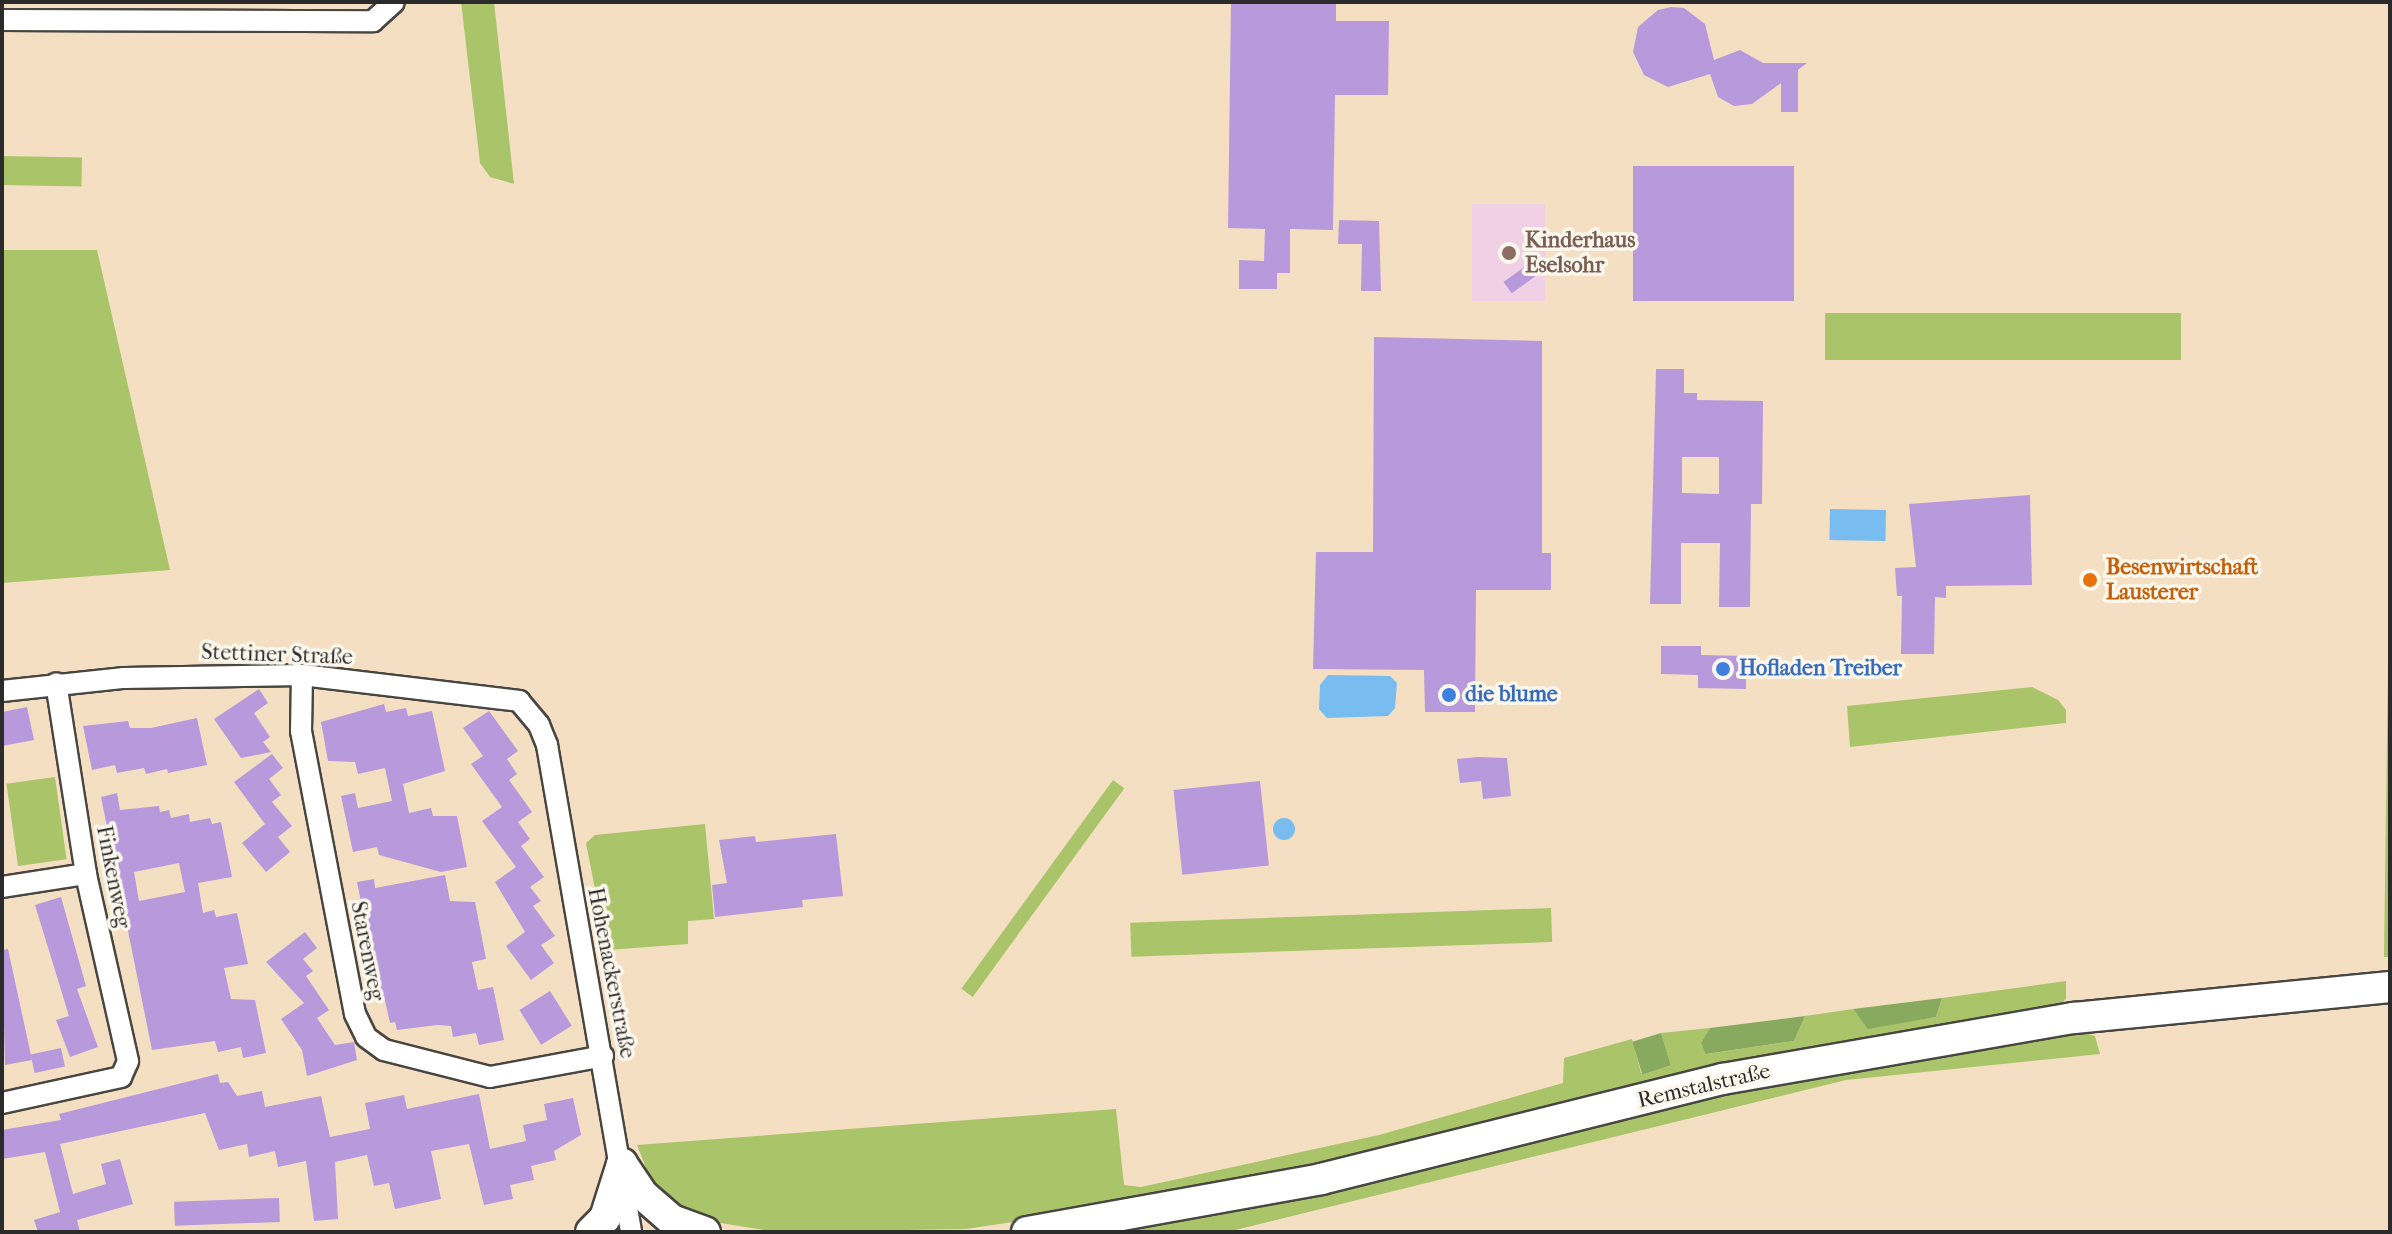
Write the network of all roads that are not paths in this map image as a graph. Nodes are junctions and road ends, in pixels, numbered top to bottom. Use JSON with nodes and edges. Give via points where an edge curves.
{"nodes":[{"id":1,"x":394,"y":2,"type":"edge"},
{"id":2,"x":2,"y":20,"type":"edge"},
{"id":3,"x":302,"y":675,"type":"junction"},
{"id":4,"x":56,"y":683,"type":"junction"},
{"id":5,"x":2,"y":691,"type":"edge"},
{"id":6,"x":539,"y":725,"type":"joint"},
{"id":7,"x":86,"y":874,"type":"junction"},
{"id":8,"x":2,"y":887,"type":"edge"},
{"id":9,"x":2390,"y":987,"type":"edge"},
{"id":10,"x":603,"y":1056,"type":"junction"},
{"id":11,"x":2,"y":1103,"type":"edge"},
{"id":12,"x":622,"y":1164,"type":"junction"},
{"id":13,"x":591,"y":1232,"type":"edge"},
{"id":14,"x":631,"y":1232,"type":"edge"},
{"id":15,"x":705,"y":1232,"type":"edge"},
{"id":16,"x":1027,"y":1232,"type":"edge"}],
"edges":[{"from":1,"to":2,"type":"street","via":[[373,21]]},
{"from":3,"to":4,"type":"street","name":"Stettiner Straße"},
{"from":3,"to":6,"type":"street","name":"Stettiner Straße","via":[[502,696],[519,701]]},
{"from":3,"to":10,"type":"street","name":"Starenweg","via":[[301,731],[355,1014],[366,1037],[384,1050],[490,1077]]},
{"from":4,"to":5,"type":"street","name":"Stettiner Straße"},
{"from":4,"to":7,"type":"street","name":"Finkenweg"},
{"from":6,"to":10,"type":"street","name":"Hohenackerstraße"},
{"from":7,"to":8,"type":"street"},
{"from":7,"to":11,"type":"street","name":"Finkenweg","via":[[128,1061],[121,1077]]},
{"from":9,"to":16,"type":"street","name":"Remstalstraße","via":[[2074,1018],[1723,1079],[1321,1179]]},
{"from":10,"to":12,"type":"street","name":"Hohenackerstraße"},
{"from":12,"to":13,"type":"street","via":[[605,1218]]},
{"from":12,"to":14,"type":"street","name":"Hohenackerstraße"},
{"from":12,"to":15,"type":"street","via":[[643,1195],[672,1220]]}]}
